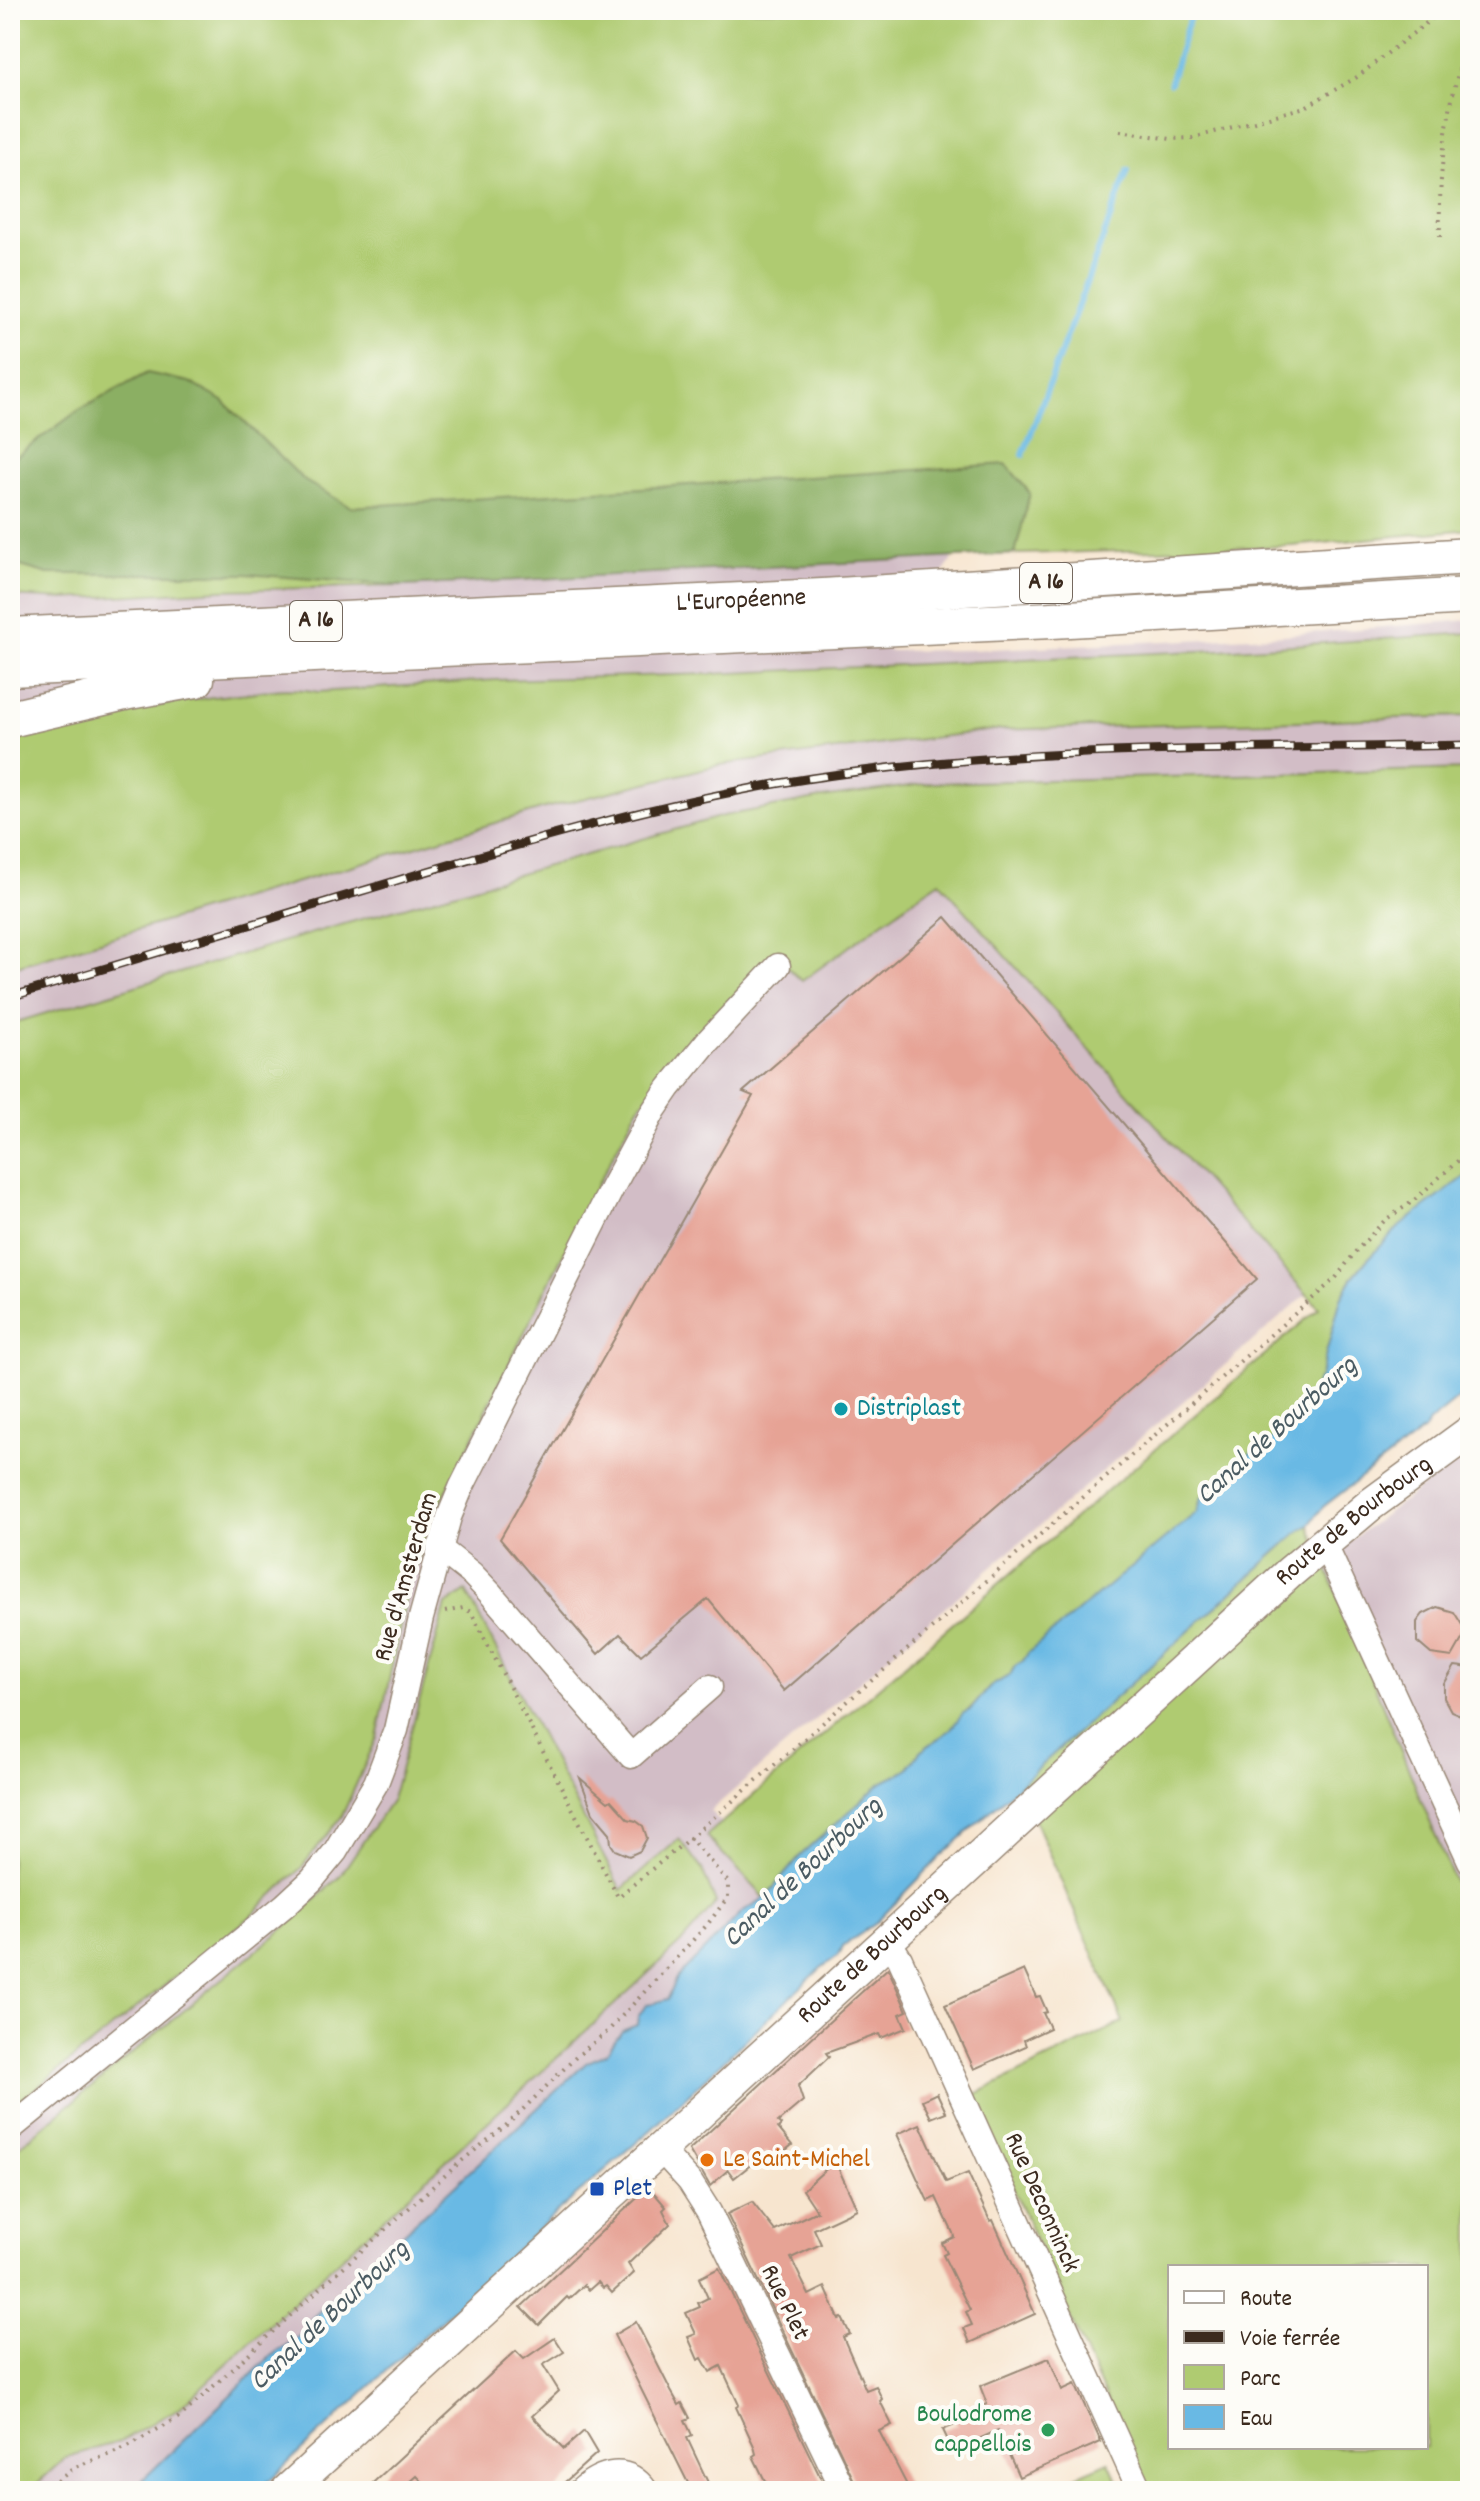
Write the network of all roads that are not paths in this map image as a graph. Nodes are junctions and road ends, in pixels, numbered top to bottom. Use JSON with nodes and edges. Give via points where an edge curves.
{"nodes":[{"id":1,"x":1470,"y":556,"type":"edge"},
{"id":2,"x":1470,"y":596,"type":"edge"},
{"id":3,"x":621,"y":607,"type":"junction"},
{"id":4,"x":10,"y":620,"type":"edge"},
{"id":5,"x":828,"y":631,"type":"junction"},
{"id":6,"x":10,"y":636,"type":"edge"},
{"id":7,"x":10,"y":668,"type":"edge"},
{"id":8,"x":10,"y":719,"type":"edge"},
{"id":9,"x":778,"y":966,"type":"dead end"},
{"id":10,"x":1470,"y":1432,"type":"edge"},
{"id":11,"x":1324,"y":1543,"type":"junction"},
{"id":12,"x":439,"y":1548,"type":"junction"},
{"id":13,"x":710,"y":1687,"type":"dead end"},
{"id":14,"x":1470,"y":1861,"type":"edge"},
{"id":15,"x":888,"y":1940,"type":"junction"},
{"id":16,"x":10,"y":2129,"type":"edge"},
{"id":17,"x":660,"y":2149,"type":"junction"},
{"id":18,"x":287,"y":2491,"type":"edge"},
{"id":19,"x":580,"y":2491,"type":"edge"},
{"id":20,"x":646,"y":2491,"type":"edge"},
{"id":21,"x":844,"y":2491,"type":"edge"},
{"id":22,"x":1140,"y":2491,"type":"edge"}],
"edges":[{"from":1,"to":3,"type":"highway","name":"L'Européenne","number":"A 16"},
{"from":2,"to":5,"type":"highway","name":"L'Européenne","number":"A 16"},
{"from":3,"to":4,"type":"highway","via":[[293,608]]},
{"from":3,"to":6,"type":"highway","name":"L'Européenne","number":"A 16"},
{"from":5,"to":7,"type":"highway","name":"L'Européenne","number":"A 16"},
{"from":5,"to":8,"type":"highway","via":[[237,674],[129,691]]},
{"from":9,"to":12,"type":"street","name":"Rue d'Amsterdam","via":[[706,1043],[654,1110],[461,1488]]},
{"from":10,"to":11,"type":"main road","name":"Route de Bourbourg"},
{"from":11,"to":14,"type":"street"},
{"from":11,"to":15,"type":"main road","name":"Route de Bourbourg"},
{"from":12,"to":13,"type":"street","via":[[491,1594],[631,1756]]},
{"from":12,"to":16,"type":"street","name":"Rue d'Amsterdam","via":[[383,1767],[353,1826],[324,1867],[268,1919]]},
{"from":15,"to":17,"type":"main road","name":"Route de Bourbourg"},
{"from":15,"to":22,"type":"street","name":"Rue Deconninck"},
{"from":17,"to":18,"type":"main road","name":"Route de Bourbourg"},
{"from":17,"to":21,"type":"street","name":"Rue Plet","via":[[696,2190]]},
{"from":19,"to":20,"type":"street","via":[[598,2477],[620,2473],[633,2477]]}]}
